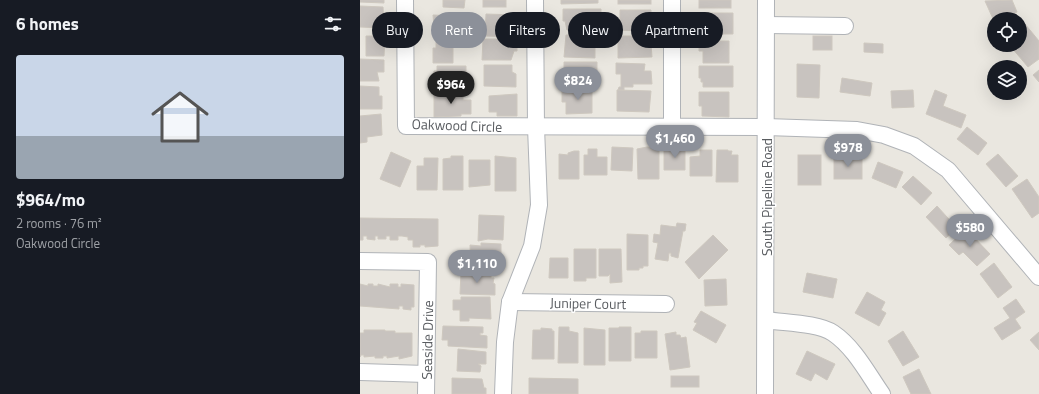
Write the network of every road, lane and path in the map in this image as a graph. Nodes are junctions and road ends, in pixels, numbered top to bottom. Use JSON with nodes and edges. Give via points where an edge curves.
{"nodes":[{"id":1,"x":405,"y":0,"type":"edge"},
{"id":2,"x":535,"y":0,"type":"edge"},
{"id":3,"x":672,"y":0,"type":"edge"},
{"id":4,"x":766,"y":0,"type":"edge"},
{"id":5,"x":766,"y":25,"type":"junction"},
{"id":6,"x":845,"y":26,"type":"dead end"},
{"id":7,"x":536,"y":127,"type":"junction"},
{"id":8,"x":672,"y":127,"type":"junction"},
{"id":9,"x":766,"y":127,"type":"junction"},
{"id":10,"x":360,"y":261,"type":"edge"},
{"id":11,"x":1039,"y":277,"type":"edge"},
{"id":12,"x":510,"y":302,"type":"junction"},
{"id":13,"x":666,"y":304,"type":"dead end"},
{"id":14,"x":766,"y":320,"type":"junction"},
{"id":15,"x":360,"y":372,"type":"edge"},
{"id":16,"x":426,"y":374,"type":"junction"},
{"id":17,"x":426,"y":394,"type":"edge"},
{"id":18,"x":503,"y":394,"type":"edge"},
{"id":19,"x":765,"y":394,"type":"edge"},
{"id":20,"x":882,"y":394,"type":"edge"}],
"edges":[{"from":1,"to":7,"type":"street","name":"Oakwood Circle","via":[[406,126]]},
{"from":2,"to":7,"type":"street"},
{"from":3,"to":8,"type":"street"},
{"from":4,"to":5,"type":"street","name":"South Pipeline Road"},
{"from":5,"to":6,"type":"street"},
{"from":5,"to":9,"type":"street","name":"South Pipeline Road"},
{"from":7,"to":8,"type":"street"},
{"from":7,"to":12,"type":"street","via":[[539,205],[532,246]]},
{"from":8,"to":9,"type":"street"},
{"from":9,"to":11,"type":"street","via":[[857,130],[884,135],[914,146],[948,170]]},
{"from":9,"to":14,"type":"street","name":"South Pipeline Road"},
{"from":10,"to":16,"type":"street","name":"Seaside Drive","via":[[428,262]]},
{"from":12,"to":13,"type":"street","name":"Juniper Court"},
{"from":12,"to":18,"type":"street"},
{"from":14,"to":19,"type":"street","name":"South Pipeline Road"},
{"from":14,"to":20,"type":"street","via":[[821,328],[833,333],[863,365]]},
{"from":15,"to":16,"type":"street"},
{"from":16,"to":17,"type":"street","name":"Seaside Drive"}]}
